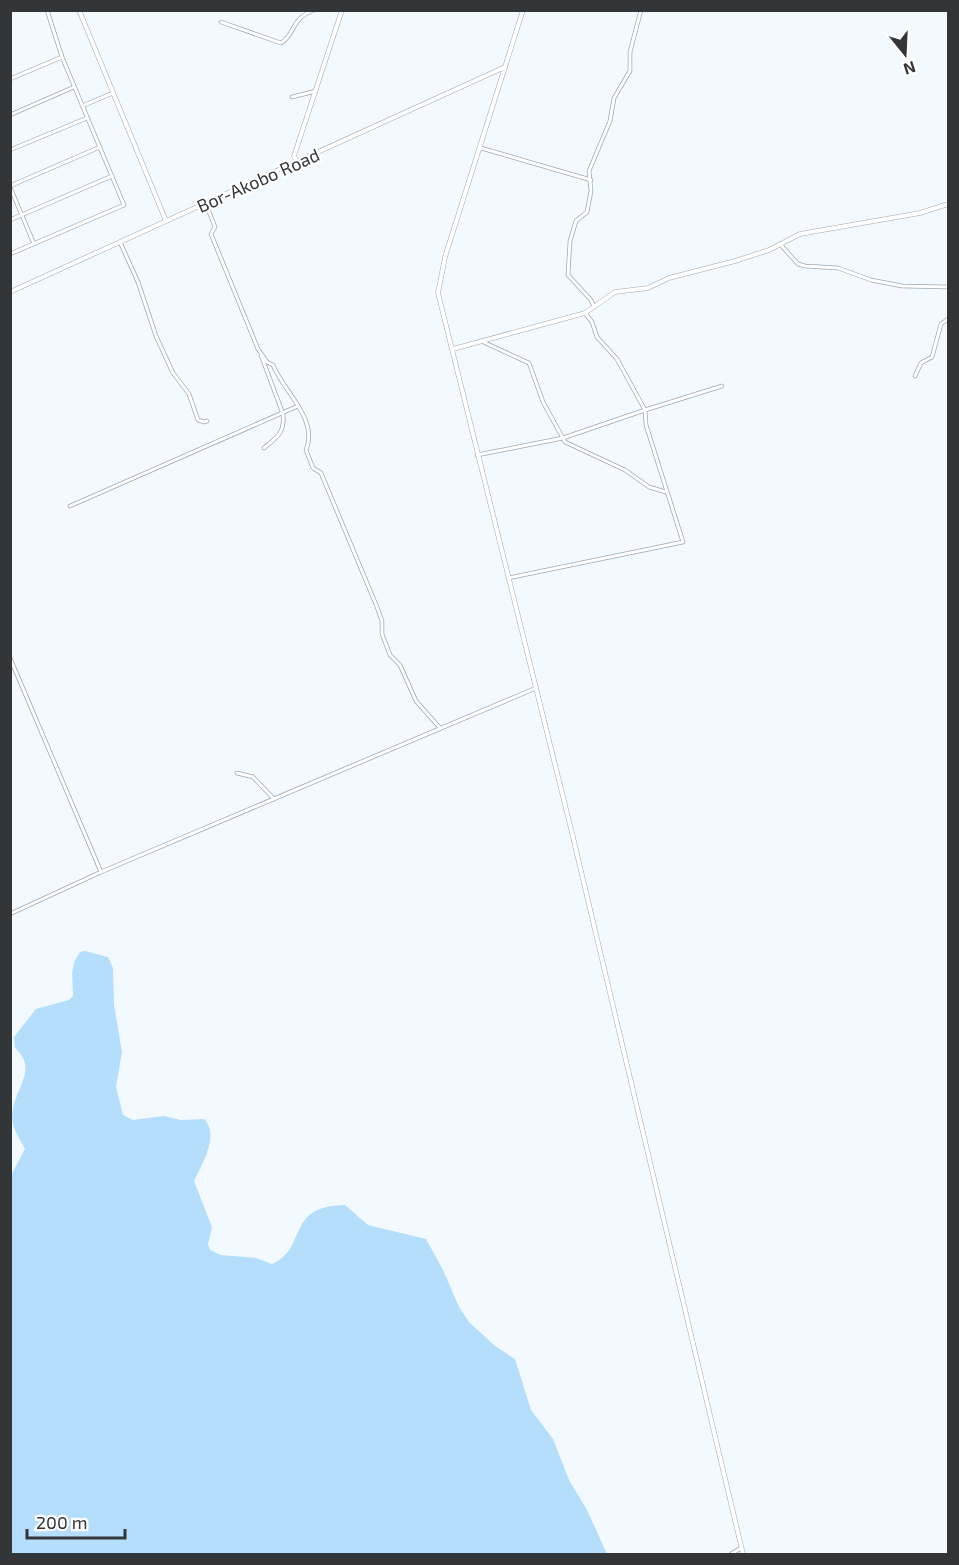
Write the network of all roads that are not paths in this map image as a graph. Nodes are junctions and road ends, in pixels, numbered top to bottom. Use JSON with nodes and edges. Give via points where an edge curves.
{"nodes":[{"id":1,"x":47,"y":10,"type":"edge"},
{"id":2,"x":79,"y":10,"type":"edge"},
{"id":3,"x":314,"y":10,"type":"edge"},
{"id":4,"x":342,"y":10,"type":"edge"},
{"id":5,"x":523,"y":10,"type":"edge"},
{"id":6,"x":641,"y":10,"type":"edge"},
{"id":7,"x":221,"y":22,"type":"dead end"},
{"id":8,"x":62,"y":57,"type":"junction"},
{"id":9,"x":506,"y":67,"type":"junction"},
{"id":10,"x":10,"y":79,"type":"edge"},
{"id":11,"x":74,"y":87,"type":"junction"},
{"id":12,"x":317,"y":90,"type":"junction"},
{"id":13,"x":113,"y":93,"type":"junction"},
{"id":14,"x":292,"y":97,"type":"dead end"},
{"id":15,"x":82,"y":106,"type":"junction"},
{"id":16,"x":10,"y":115,"type":"edge"},
{"id":17,"x":87,"y":118,"type":"junction"},
{"id":18,"x":100,"y":147,"type":"junction"},
{"id":19,"x":481,"y":148,"type":"junction"},
{"id":20,"x":10,"y":150,"type":"edge"},
{"id":21,"x":297,"y":162,"type":"junction"},
{"id":22,"x":112,"y":176,"type":"junction"},
{"id":23,"x":591,"y":180,"type":"junction"},
{"id":24,"x":10,"y":186,"type":"edge"},
{"id":25,"x":206,"y":204,"type":"junction"},
{"id":26,"x":948,"y":204,"type":"edge"},
{"id":27,"x":22,"y":216,"type":"junction"},
{"id":28,"x":10,"y":220,"type":"edge"},
{"id":29,"x":166,"y":221,"type":"junction"},
{"id":30,"x":120,"y":242,"type":"junction"},
{"id":31,"x":34,"y":244,"type":"junction"},
{"id":32,"x":779,"y":244,"type":"junction"},
{"id":33,"x":10,"y":254,"type":"edge"},
{"id":34,"x":948,"y":287,"type":"edge"},
{"id":35,"x":10,"y":292,"type":"edge"},
{"id":36,"x":594,"y":307,"type":"junction"},
{"id":37,"x":585,"y":313,"type":"junction"},
{"id":38,"x":948,"y":319,"type":"edge"},
{"id":39,"x":481,"y":341,"type":"junction"},
{"id":40,"x":258,"y":349,"type":"junction"},
{"id":41,"x":453,"y":349,"type":"junction"},
{"id":42,"x":915,"y":376,"type":"dead end"},
{"id":43,"x":722,"y":386,"type":"dead end"},
{"id":44,"x":298,"y":406,"type":"junction"},
{"id":45,"x":645,"y":411,"type":"junction"},
{"id":46,"x":283,"y":414,"type":"junction"},
{"id":47,"x":207,"y":421,"type":"dead end"},
{"id":48,"x":563,"y":438,"type":"junction"},
{"id":49,"x":264,"y":448,"type":"dead end"},
{"id":50,"x":477,"y":455,"type":"junction"},
{"id":51,"x":668,"y":494,"type":"junction"},
{"id":52,"x":70,"y":506,"type":"dead end"},
{"id":53,"x":508,"y":578,"type":"junction"},
{"id":54,"x":10,"y":658,"type":"edge"},
{"id":55,"x":536,"y":688,"type":"junction"},
{"id":56,"x":440,"y":728,"type":"junction"},
{"id":57,"x":237,"y":773,"type":"dead end"},
{"id":58,"x":274,"y":799,"type":"junction"},
{"id":59,"x":101,"y":872,"type":"junction"},
{"id":60,"x":10,"y":914,"type":"edge"},
{"id":61,"x":741,"y":1548,"type":"junction"},
{"id":62,"x":731,"y":1554,"type":"edge"},
{"id":63,"x":743,"y":1554,"type":"edge"}],
"edges":[{"from":1,"to":8,"type":"street"},
{"from":2,"to":13,"type":"street"},
{"from":3,"to":7,"type":"street","via":[[303,15],[280,43]]},
{"from":4,"to":12,"type":"street"},
{"from":5,"to":9,"type":"street"},
{"from":6,"to":23,"type":"street","via":[[630,52],[630,71],[614,98],[610,121],[590,171]]},
{"from":8,"to":10,"type":"street"},
{"from":8,"to":11,"type":"street"},
{"from":9,"to":19,"type":"street"},
{"from":9,"to":21,"type":"street","name":"Bor-Akobo Road"},
{"from":11,"to":15,"type":"street"},
{"from":11,"to":16,"type":"street"},
{"from":12,"to":14,"type":"street"},
{"from":12,"to":21,"type":"street","via":[[294,156]]},
{"from":13,"to":15,"type":"street"},
{"from":13,"to":29,"type":"street"},
{"from":15,"to":17,"type":"street"},
{"from":17,"to":18,"type":"street"},
{"from":17,"to":20,"type":"street"},
{"from":18,"to":22,"type":"street"},
{"from":18,"to":24,"type":"street"},
{"from":19,"to":23,"type":"street"},
{"from":19,"to":41,"type":"street","via":[[440,277],[440,302]]},
{"from":21,"to":25,"type":"street","name":"Bor-Akobo Road"},
{"from":22,"to":27,"type":"street"},
{"from":22,"to":31,"type":"street","via":[[124,206]]},
{"from":23,"to":36,"type":"street","via":[[587,212],[576,221],[566,269],[573,284]]},
{"from":24,"to":27,"type":"street"},
{"from":25,"to":29,"type":"street","name":"Bor-Akobo Road"},
{"from":25,"to":40,"type":"street","via":[[215,227],[211,234],[217,251]]},
{"from":26,"to":32,"type":"street","via":[[920,213],[800,234]]},
{"from":27,"to":28,"type":"street"},
{"from":27,"to":31,"type":"street"},
{"from":29,"to":30,"type":"street","name":"Bor-Akobo Road"},
{"from":30,"to":35,"type":"street","name":"Bor-Akobo Road"},
{"from":30,"to":47,"type":"street","via":[[173,374],[189,394],[198,420]]},
{"from":31,"to":33,"type":"street"},
{"from":32,"to":34,"type":"street","via":[[804,266],[838,268],[902,286]]},
{"from":32,"to":36,"type":"street","via":[[648,288],[615,292]]},
{"from":36,"to":37,"type":"street"},
{"from":37,"to":39,"type":"street"},
{"from":37,"to":45,"type":"street","via":[[597,337],[617,358]]},
{"from":38,"to":42,"type":"street","via":[[942,324],[932,357],[919,366]]},
{"from":39,"to":41,"type":"street"},
{"from":39,"to":48,"type":"street","via":[[529,363],[543,402]]},
{"from":40,"to":44,"type":"street","via":[[273,364]]},
{"from":40,"to":46,"type":"street"},
{"from":41,"to":50,"type":"street"},
{"from":43,"to":45,"type":"street"},
{"from":44,"to":46,"type":"street"},
{"from":44,"to":56,"type":"street","via":[[305,417],[309,444],[306,450],[313,468],[321,473],[377,607],[390,655],[400,665],[416,701]]},
{"from":45,"to":48,"type":"street"},
{"from":45,"to":51,"type":"street"},
{"from":46,"to":49,"type":"street","via":[[282,433]]},
{"from":46,"to":52,"type":"street"},
{"from":48,"to":50,"type":"street"},
{"from":48,"to":51,"type":"street"},
{"from":50,"to":53,"type":"street"},
{"from":51,"to":53,"type":"street","via":[[683,542]]},
{"from":53,"to":55,"type":"street"},
{"from":54,"to":59,"type":"street"},
{"from":55,"to":56,"type":"street"},
{"from":55,"to":61,"type":"street"},
{"from":56,"to":58,"type":"street"},
{"from":57,"to":58,"type":"street","via":[[253,777]]},
{"from":58,"to":59,"type":"street"},
{"from":59,"to":60,"type":"street"},
{"from":61,"to":62,"type":"street"},
{"from":61,"to":63,"type":"street"}]}
